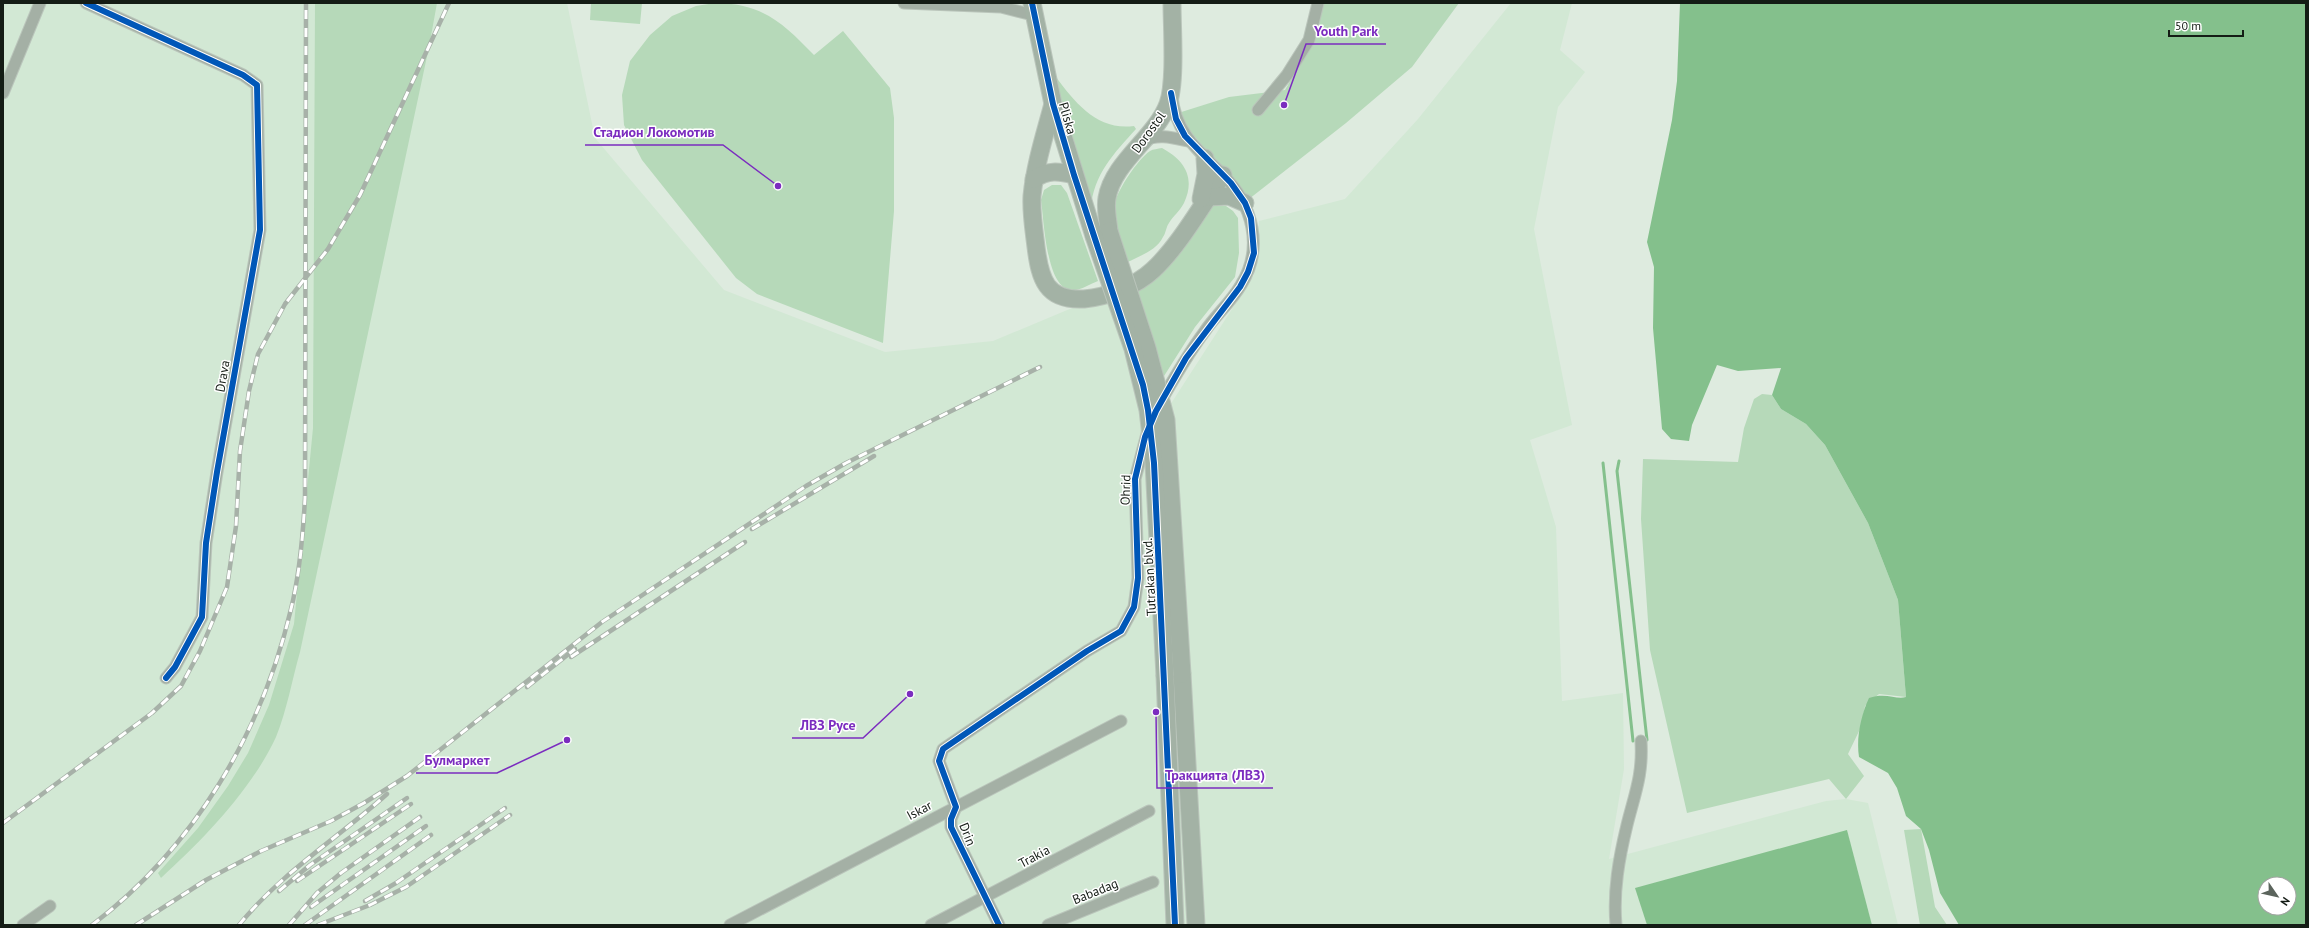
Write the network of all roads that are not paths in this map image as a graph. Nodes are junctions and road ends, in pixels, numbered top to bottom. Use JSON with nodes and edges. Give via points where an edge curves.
{"nodes":[{"id":1,"x":40,"y":3,"type":"edge"},
{"id":2,"x":86,"y":3,"type":"edge"},
{"id":3,"x":904,"y":3,"type":"edge"},
{"id":4,"x":1172,"y":3,"type":"edge"},
{"id":5,"x":1318,"y":3,"type":"edge"},
{"id":6,"x":1032,"y":9,"type":"edge"},
{"id":7,"x":3,"y":93,"type":"edge"},
{"id":8,"x":1172,"y":94,"type":"junction"},
{"id":9,"x":1053,"y":104,"type":"junction"},
{"id":10,"x":1258,"y":110,"type":"dead end"},
{"id":11,"x":1188,"y":141,"type":"junction"},
{"id":12,"x":1142,"y":143,"type":"junction"},
{"id":13,"x":1205,"y":158,"type":"junction"},
{"id":14,"x":1074,"y":175,"type":"junction"},
{"id":15,"x":1223,"y":175,"type":"junction"},
{"id":16,"x":1034,"y":179,"type":"junction"},
{"id":17,"x":1203,"y":202,"type":"junction"},
{"id":18,"x":1245,"y":203,"type":"junction"},
{"id":19,"x":1102,"y":234,"type":"junction"},
{"id":20,"x":166,"y":678,"type":"dead end"},
{"id":21,"x":1121,"y":721,"type":"dead end"},
{"id":22,"x":1641,"y":741,"type":"dead end"},
{"id":23,"x":943,"y":749,"type":"joint"},
{"id":24,"x":956,"y":806,"type":"junction"},
{"id":25,"x":1149,"y":811,"type":"dead end"},
{"id":26,"x":1153,"y":882,"type":"dead end"},
{"id":27,"x":984,"y":898,"type":"junction"},
{"id":28,"x":50,"y":906,"type":"dead end"},
{"id":29,"x":23,"y":925,"type":"edge"},
{"id":30,"x":730,"y":925,"type":"edge"},
{"id":31,"x":931,"y":925,"type":"edge"},
{"id":32,"x":999,"y":925,"type":"edge"},
{"id":33,"x":1048,"y":925,"type":"edge"},
{"id":34,"x":1175,"y":925,"type":"edge"},
{"id":35,"x":1196,"y":925,"type":"edge"},
{"id":36,"x":1616,"y":925,"type":"edge"}],
"edges":[{"from":1,"to":7,"type":"street"},
{"from":2,"to":20,"type":"street","name":"Drava","via":[[243,75],[257,86],[260,230],[215,480],[206,543],[202,617],[175,668]]},
{"from":3,"to":6,"type":"street"},
{"from":4,"to":8,"type":"main road","name":"Dorostol"},
{"from":5,"to":10,"type":"street","via":[[1309,40],[1287,75]]},
{"from":6,"to":9,"type":"main road","name":"Pliska"},
{"from":8,"to":11,"type":"street","name":"Ohrid","via":[[1176,119]]},
{"from":8,"to":12,"type":"main road","name":"Dorostol","via":[[1159,120]]},
{"from":9,"to":14,"type":"main road","name":"Pliska"},
{"from":9,"to":16,"type":"main road"},
{"from":11,"to":12,"type":"street","via":[[1166,136],[1148,139]]},
{"from":11,"to":13,"type":"street","name":"Ohrid"},
{"from":12,"to":19,"type":"main road","name":"Dorostol","via":[[1111,185]]},
{"from":13,"to":15,"type":"street","name":"Ohrid"},
{"from":13,"to":17,"type":"main road","via":[[1206,183]]},
{"from":14,"to":16,"type":"main road","via":[[1051,171]]},
{"from":14,"to":19,"type":"main road","name":"Pliska"},
{"from":15,"to":17,"type":"main road"},
{"from":15,"to":18,"type":"street","name":"Ohrid"},
{"from":16,"to":17,"type":"main road","via":[[1032,217],[1041,278],[1049,290],[1076,300],[1105,294],[1138,282],[1165,257]]},
{"from":17,"to":18,"type":"main road","via":[[1229,196]]},
{"from":18,"to":23,"type":"street","name":"Ohrid","via":[[1251,218],[1254,253],[1248,272],[1240,287],[1186,358],[1156,411],[1145,437],[1135,479],[1138,578],[1134,607],[1121,631],[1087,651]]},
{"from":19,"to":34,"type":"main road","name":"Tutrakan blvd.","bridge":true,"via":[[1148,410],[1154,463]]},
{"from":19,"to":35,"type":"main road","name":"Tutrakan blvd.","bridge":true,"via":[[1147,348],[1166,420]]},
{"from":21,"to":24,"type":"street","name":"Iskar"},
{"from":22,"to":36,"type":"street","via":[[1642,765],[1637,794],[1620,861],[1615,898]]},
{"from":23,"to":24,"type":"street","name":"Drin","via":[[939,761]]},
{"from":24,"to":27,"type":"street","name":"Drin","via":[[951,827]]},
{"from":24,"to":30,"type":"street","name":"Iskar"},
{"from":25,"to":27,"type":"street","name":"Trakia"},
{"from":26,"to":33,"type":"street","name":"Babadag"},
{"from":27,"to":31,"type":"street","name":"Trakia"},
{"from":27,"to":32,"type":"street","name":"Drin"},
{"from":28,"to":29,"type":"street"}]}
